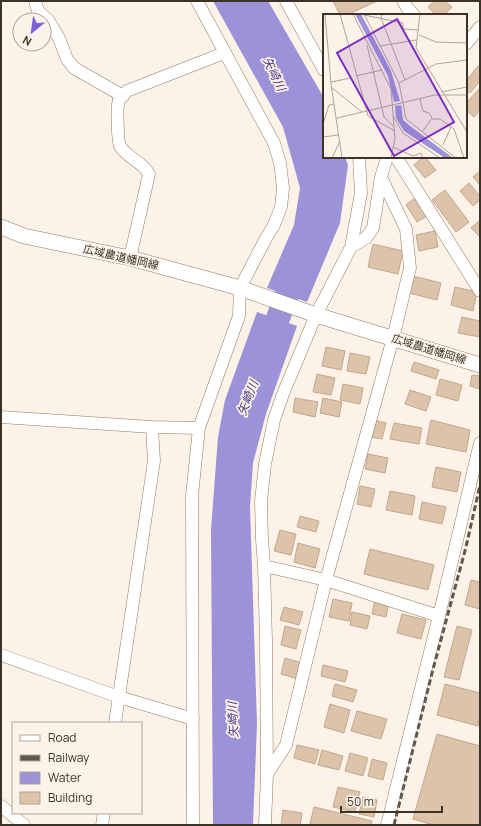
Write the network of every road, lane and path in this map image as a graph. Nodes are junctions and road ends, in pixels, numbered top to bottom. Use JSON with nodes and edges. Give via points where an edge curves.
{"nodes":[{"id":1,"x":35,"y":1,"type":"edge"},
{"id":2,"x":197,"y":1,"type":"edge"},
{"id":3,"x":286,"y":1,"type":"edge"},
{"id":4,"x":403,"y":1,"type":"edge"},
{"id":5,"x":413,"y":14,"type":"edge"},
{"id":6,"x":480,"y":28,"type":"edge"},
{"id":7,"x":467,"y":43,"type":"edge"},
{"id":8,"x":224,"y":53,"type":"junction"},
{"id":9,"x":323,"y":68,"type":"edge"},
{"id":10,"x":123,"y":96,"type":"junction"},
{"id":11,"x":359,"y":158,"type":"edge"},
{"id":12,"x":387,"y":158,"type":"edge"},
{"id":13,"x":397,"y":158,"type":"edge"},
{"id":14,"x":381,"y":176,"type":"junction"},
{"id":15,"x":1,"y":227,"type":"edge"},
{"id":16,"x":351,"y":247,"type":"junction"},
{"id":17,"x":130,"y":258,"type":"junction"},
{"id":18,"x":240,"y":288,"type":"junction"},
{"id":19,"x":480,"y":291,"type":"edge"},
{"id":20,"x":312,"y":313,"type":"junction"},
{"id":21,"x":393,"y":338,"type":"junction"},
{"id":22,"x":480,"y":365,"type":"edge"},
{"id":23,"x":1,"y":417,"type":"edge"},
{"id":24,"x":152,"y":427,"type":"junction"},
{"id":25,"x":199,"y":428,"type":"junction"},
{"id":26,"x":480,"y":443,"type":"edge"},
{"id":27,"x":264,"y":566,"type":"junction"},
{"id":28,"x":326,"y":580,"type":"junction"},
{"id":29,"x":439,"y":616,"type":"junction"},
{"id":30,"x":1,"y":655,"type":"edge"},
{"id":31,"x":119,"y":697,"type":"junction"},
{"id":32,"x":193,"y":719,"type":"junction"},
{"id":33,"x":115,"y":722,"type":"edge"},
{"id":34,"x":267,"y":774,"type":"junction"},
{"id":35,"x":1,"y":806,"type":"edge"},
{"id":36,"x":104,"y":814,"type":"edge"},
{"id":37,"x":24,"y":825,"type":"edge"},
{"id":38,"x":102,"y":825,"type":"edge"},
{"id":39,"x":193,"y":825,"type":"edge"},
{"id":40,"x":265,"y":825,"type":"edge"},
{"id":41,"x":387,"y":825,"type":"edge"}],
"edges":[{"from":1,"to":10,"type":"street","via":[[38,12],[48,20],[74,68]]},
{"from":2,"to":8,"type":"street"},
{"from":3,"to":9,"type":"street"},
{"from":4,"to":5,"type":"street"},
{"from":6,"to":7,"type":"street"},
{"from":8,"to":10,"type":"street","via":[[128,91]]},
{"from":8,"to":18,"type":"street","via":[[274,143],[283,188],[281,207],[274,225]]},
{"from":10,"to":17,"type":"street","via":[[118,100],[117,112],[120,146],[132,159],[147,169],[149,174]]},
{"from":11,"to":16,"type":"street","via":[[361,192]]},
{"from":12,"to":14,"type":"street"},
{"from":13,"to":19,"type":"street"},
{"from":14,"to":16,"type":"street","via":[[374,228],[366,238]]},
{"from":14,"to":21,"type":"street","via":[[406,229],[410,268]]},
{"from":15,"to":17,"type":"street","name":"広域農道幡岡線","via":[[24,236]]},
{"from":16,"to":20,"type":"street"},
{"from":17,"to":18,"type":"street","name":"広域農道幡岡線"},
{"from":18,"to":20,"type":"street","name":"広域農道幡岡線"},
{"from":18,"to":25,"type":"street","via":[[238,316]]},
{"from":20,"to":21,"type":"street","name":"広域農道幡岡線"},
{"from":20,"to":27,"type":"street","via":[[274,420],[265,464],[262,501]]},
{"from":21,"to":22,"type":"street","name":"広域農道幡岡線"},
{"from":21,"to":28,"type":"street"},
{"from":23,"to":24,"type":"street"},
{"from":24,"to":25,"type":"street"},
{"from":24,"to":31,"type":"street","via":[[154,461]]},
{"from":25,"to":32,"type":"street","via":[[192,496]]},
{"from":26,"to":29,"type":"street"},
{"from":27,"to":28,"type":"street"},
{"from":27,"to":34,"type":"street"},
{"from":28,"to":29,"type":"street"},
{"from":28,"to":34,"type":"street","via":[[286,744]]},
{"from":29,"to":41,"type":"street"},
{"from":30,"to":31,"type":"street"},
{"from":31,"to":32,"type":"street"},
{"from":31,"to":33,"type":"street"},
{"from":32,"to":39,"type":"street"},
{"from":34,"to":40,"type":"street"},
{"from":35,"to":37,"type":"street"},
{"from":36,"to":38,"type":"street"}]}
